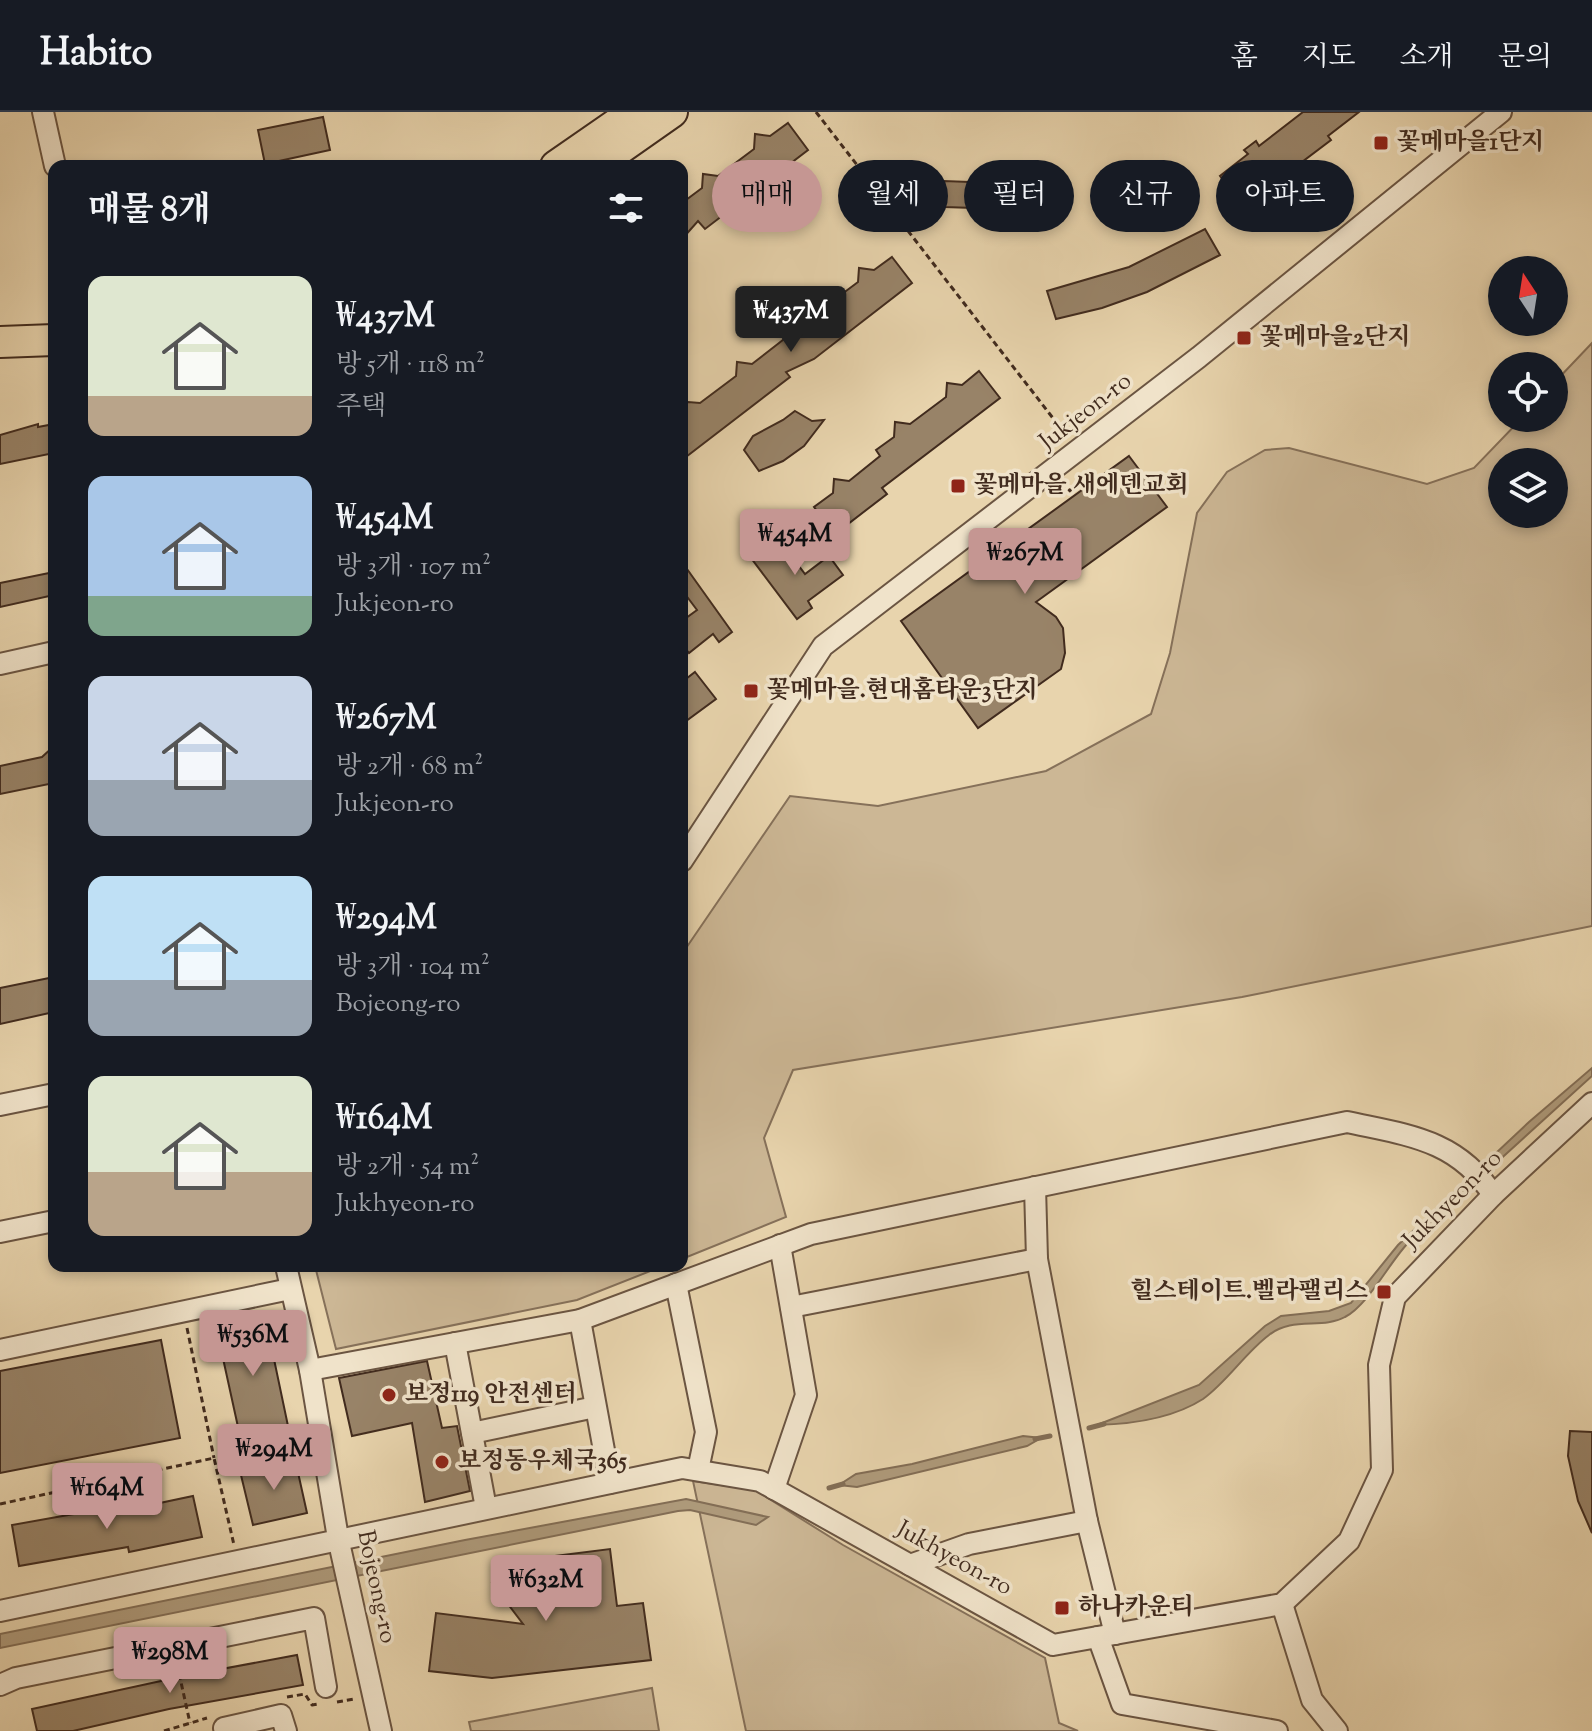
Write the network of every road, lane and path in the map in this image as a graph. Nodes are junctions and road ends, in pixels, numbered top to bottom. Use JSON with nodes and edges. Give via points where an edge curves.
{"nodes":[{"id":1,"x":43,"y":112,"type":"edge"},
{"id":2,"x":634,"y":112,"type":"edge"},
{"id":3,"x":672,"y":112,"type":"edge"},
{"id":4,"x":816,"y":112,"type":"edge"},
{"id":5,"x":1501,"y":112,"type":"edge"},
{"id":6,"x":54,"y":160,"type":"edge"},
{"id":7,"x":565,"y":160,"type":"edge"},
{"id":8,"x":604,"y":160,"type":"edge"},
{"id":9,"x":0,"y":342,"type":"edge"},
{"id":10,"x":48,"y":350,"type":"edge"},
{"id":11,"x":48,"y":350,"type":"edge"},
{"id":12,"x":0,"y":360,"type":"edge"},
{"id":13,"x":1078,"y":451,"type":"junction"},
{"id":14,"x":48,"y":653,"type":"edge"},
{"id":15,"x":0,"y":664,"type":"edge"},
{"id":16,"x":688,"y":852,"type":"edge"},
{"id":17,"x":48,"y":1095,"type":"edge"},
{"id":18,"x":1592,"y":1103,"type":"edge"},
{"id":19,"x":0,"y":1105,"type":"edge"},
{"id":20,"x":1483,"y":1181,"type":"junction"},
{"id":21,"x":1035,"y":1187,"type":"junction"},
{"id":22,"x":48,"y":1222,"type":"edge"},
{"id":23,"x":0,"y":1232,"type":"edge"},
{"id":24,"x":780,"y":1245,"type":"junction"},
{"id":25,"x":1037,"y":1259,"type":"junction"},
{"id":26,"x":287,"y":1272,"type":"edge"},
{"id":27,"x":676,"y":1284,"type":"junction"},
{"id":28,"x":290,"y":1289,"type":"junction"},
{"id":29,"x":791,"y":1307,"type":"junction"},
{"id":30,"x":183,"y":1313,"type":"junction"},
{"id":31,"x":580,"y":1320,"type":"junction"},
{"id":32,"x":455,"y":1343,"type":"junction"},
{"id":33,"x":0,"y":1350,"type":"edge"},
{"id":34,"x":310,"y":1370,"type":"junction"},
{"id":35,"x":595,"y":1407,"type":"junction"},
{"id":36,"x":472,"y":1433,"type":"junction"},
{"id":37,"x":214,"y":1458,"type":"junction"},
{"id":38,"x":698,"y":1470,"type":"junction"},
{"id":39,"x":610,"y":1483,"type":"junction"},
{"id":40,"x":774,"y":1489,"type":"junction"},
{"id":41,"x":0,"y":1504,"type":"edge"},
{"id":42,"x":486,"y":1508,"type":"junction"},
{"id":43,"x":1087,"y":1521,"type":"junction"},
{"id":44,"x":340,"y":1548,"type":"junction"},
{"id":45,"x":237,"y":1559,"type":"junction"},
{"id":46,"x":910,"y":1565,"type":"junction"},
{"id":47,"x":1282,"y":1604,"type":"junction"},
{"id":48,"x":0,"y":1611,"type":"edge"},
{"id":49,"x":1107,"y":1635,"type":"junction"},
{"id":50,"x":174,"y":1646,"type":"junction"},
{"id":51,"x":0,"y":1685,"type":"edge"},
{"id":52,"x":326,"y":1687,"type":"dead end"},
{"id":53,"x":190,"y":1723,"type":"dead end"},
{"id":54,"x":1328,"y":1730,"type":"edge"},
{"id":55,"x":225,"y":1731,"type":"edge"},
{"id":56,"x":286,"y":1731,"type":"edge"},
{"id":57,"x":381,"y":1731,"type":"edge"},
{"id":58,"x":1277,"y":1731,"type":"edge"}],
"edges":[{"from":1,"to":6,"type":"street"},
{"from":2,"to":7,"type":"highway"},
{"from":3,"to":8,"type":"highway"},
{"from":4,"to":13,"type":"path"},
{"from":5,"to":13,"type":"street","name":"Jukjeon-ro"},
{"from":9,"to":10,"type":"highway"},
{"from":11,"to":12,"type":"highway"},
{"from":13,"to":16,"type":"street","name":"Jukjeon-ro","via":[[823,646]]},
{"from":14,"to":15,"type":"street"},
{"from":17,"to":19,"type":"street"},
{"from":18,"to":20,"type":"street","name":"Jukhyeon-ro"},
{"from":20,"to":21,"type":"street","via":[[1431,1141],[1347,1122]]},
{"from":20,"to":47,"type":"street","name":"Jukhyeon-ro","via":[[1395,1297],[1379,1365],[1382,1470],[1349,1541]]},
{"from":21,"to":24,"type":"street"},
{"from":21,"to":25,"type":"street"},
{"from":22,"to":23,"type":"street"},
{"from":24,"to":27,"type":"street"},
{"from":24,"to":29,"type":"street"},
{"from":25,"to":29,"type":"street"},
{"from":25,"to":43,"type":"street"},
{"from":26,"to":28,"type":"street","name":"Bojeong-ro"},
{"from":27,"to":31,"type":"street"},
{"from":27,"to":38,"type":"street","via":[[706,1432]]},
{"from":28,"to":30,"type":"street"},
{"from":28,"to":34,"type":"street","name":"Bojeong-ro"},
{"from":29,"to":40,"type":"street","via":[[806,1395]]},
{"from":30,"to":33,"type":"street"},
{"from":30,"to":37,"type":"path"},
{"from":31,"to":32,"type":"street"},
{"from":31,"to":35,"type":"street"},
{"from":32,"to":34,"type":"street"},
{"from":32,"to":36,"type":"street"},
{"from":34,"to":44,"type":"street","name":"Bojeong-ro"},
{"from":35,"to":36,"type":"street"},
{"from":35,"to":39,"type":"street"},
{"from":36,"to":42,"type":"street"},
{"from":37,"to":41,"type":"path"},
{"from":37,"to":45,"type":"path"},
{"from":38,"to":39,"type":"street","name":"Jukhyeon-ro","via":[[682,1468]]},
{"from":38,"to":40,"type":"street","name":"Jukhyeon-ro","via":[[760,1481]]},
{"from":39,"to":42,"type":"street","name":"Jukhyeon-ro"},
{"from":40,"to":46,"type":"street","name":"Jukhyeon-ro"},
{"from":42,"to":44,"type":"street","name":"Jukhyeon-ro"},
{"from":43,"to":46,"type":"street","via":[[969,1544]]},
{"from":43,"to":49,"type":"street"},
{"from":44,"to":45,"type":"street","name":"Jukhyeon-ro"},
{"from":44,"to":57,"type":"street","name":"Bojeong-ro"},
{"from":45,"to":48,"type":"street","name":"Jukhyeon-ro"},
{"from":46,"to":49,"type":"street","name":"Jukhyeon-ro","via":[[1053,1645]]},
{"from":47,"to":49,"type":"street","name":"Jukhyeon-ro"},
{"from":47,"to":54,"type":"street","via":[[1312,1700]]},
{"from":49,"to":58,"type":"street","via":[[1122,1704]]},
{"from":50,"to":51,"type":"street"},
{"from":50,"to":52,"type":"street","via":[[314,1618]]},
{"from":50,"to":53,"type":"path"},
{"from":55,"to":56,"type":"street","via":[[281,1715]]}]}
